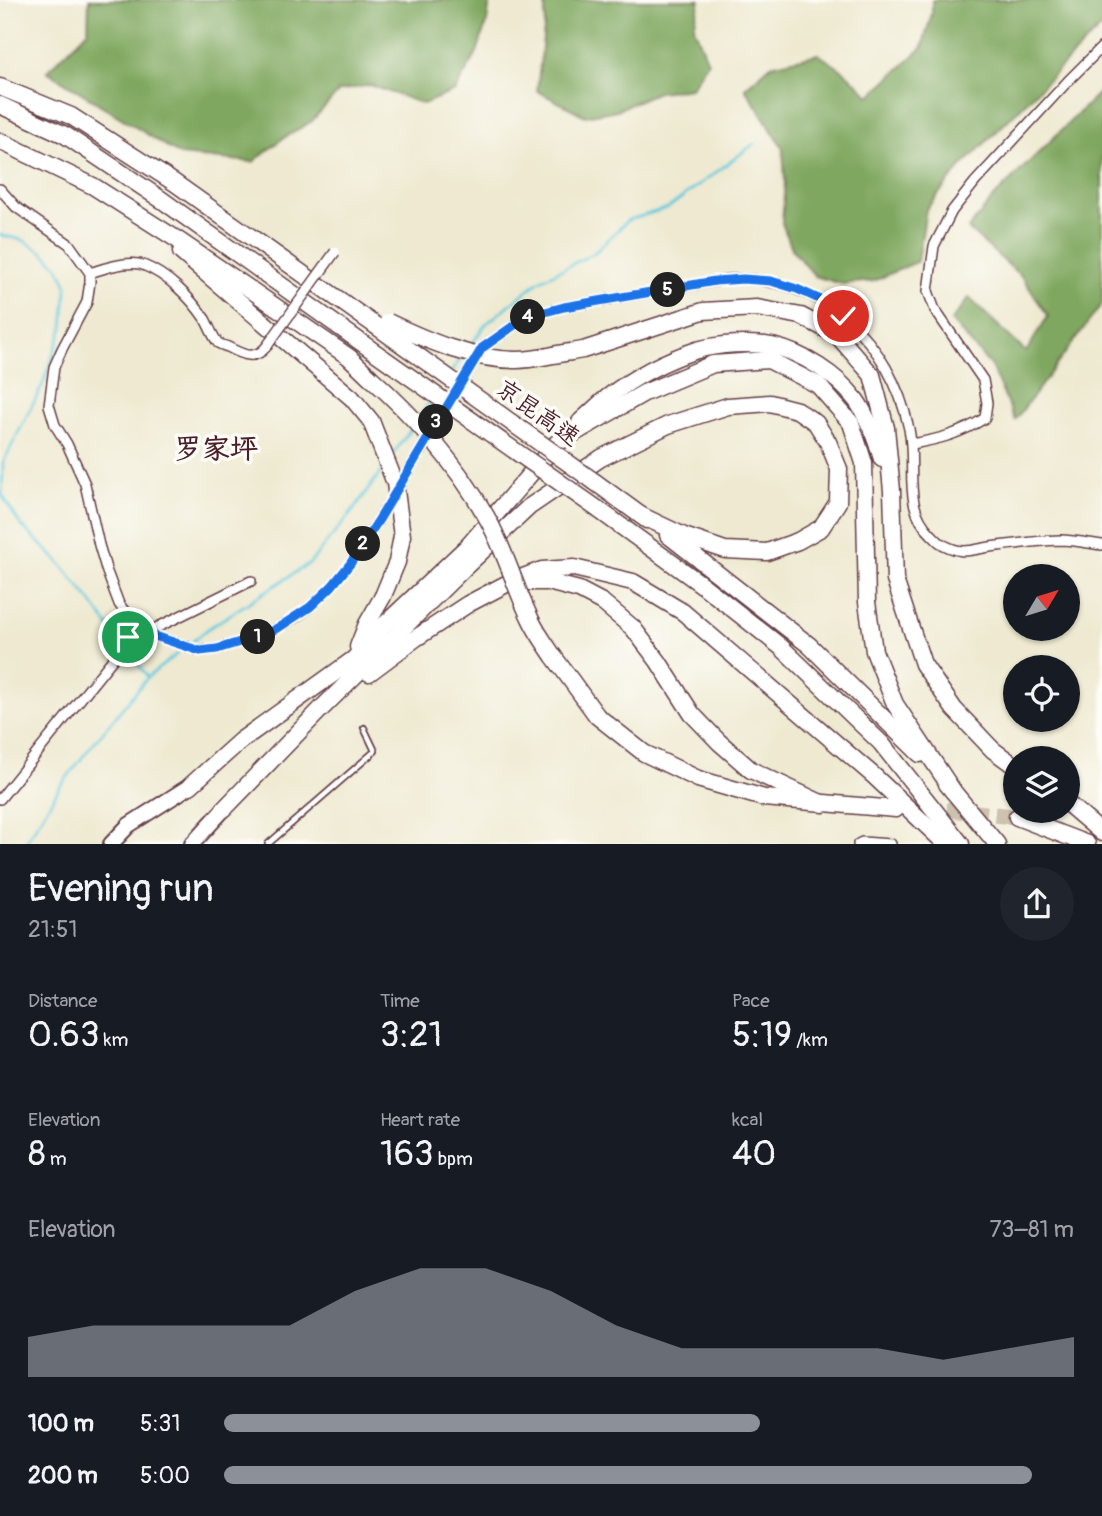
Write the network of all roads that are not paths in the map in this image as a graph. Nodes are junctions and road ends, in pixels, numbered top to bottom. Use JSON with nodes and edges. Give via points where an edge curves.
{"nodes":[{"id":1,"x":1102,"y":47,"type":"edge"},
{"id":2,"x":0,"y":87,"type":"edge"},
{"id":3,"x":0,"y":105,"type":"edge"},
{"id":4,"x":0,"y":141,"type":"edge"},
{"id":5,"x":0,"y":189,"type":"edge"},
{"id":6,"x":131,"y":210,"type":"junction"},
{"id":7,"x":335,"y":252,"type":"dead end"},
{"id":8,"x":90,"y":273,"type":"junction"},
{"id":9,"x":382,"y":324,"type":"junction"},
{"id":10,"x":557,"y":443,"type":"junction"},
{"id":11,"x":912,"y":444,"type":"junction"},
{"id":12,"x":892,"y":491,"type":"junction"},
{"id":13,"x":640,"y":515,"type":"junction"},
{"id":14,"x":1102,"y":545,"type":"edge"},
{"id":15,"x":251,"y":581,"type":"dead end"},
{"id":16,"x":510,"y":582,"type":"junction"},
{"id":17,"x":136,"y":626,"type":"junction"},
{"id":18,"x":146,"y":633,"type":"junction"},
{"id":19,"x":355,"y":659,"type":"junction"},
{"id":20,"x":322,"y":708,"type":"junction"},
{"id":21,"x":364,"y":728,"type":"dead end"},
{"id":22,"x":1003,"y":757,"type":"edge"},
{"id":23,"x":190,"y":786,"type":"joint"},
{"id":24,"x":953,"y":791,"type":"junction"},
{"id":25,"x":0,"y":799,"type":"edge"},
{"id":26,"x":823,"y":804,"type":"junction"},
{"id":27,"x":224,"y":809,"type":"joint"},
{"id":28,"x":896,"y":809,"type":"dead end"},
{"id":29,"x":1080,"y":814,"type":"edge"},
{"id":30,"x":1033,"y":823,"type":"edge"},
{"id":31,"x":1102,"y":833,"type":"edge"},
{"id":32,"x":111,"y":844,"type":"edge"},
{"id":33,"x":192,"y":844,"type":"edge"},
{"id":34,"x":268,"y":844,"type":"edge"},
{"id":35,"x":858,"y":844,"type":"edge"},
{"id":36,"x":891,"y":844,"type":"edge"},
{"id":37,"x":946,"y":844,"type":"edge"},
{"id":38,"x":961,"y":844,"type":"edge"},
{"id":39,"x":997,"y":844,"type":"edge"},
{"id":40,"x":1087,"y":844,"type":"edge"}],
"edges":[{"from":1,"to":11,"type":"street","via":[[975,182],[952,211],[934,246],[928,291],[935,310],[983,380],[987,403],[985,418],[970,428]]},
{"from":2,"to":9,"type":"highway","name":"京昆高速","via":[[71,116]]},
{"from":3,"to":38,"type":"highway","name":"京昆高速","bridge":true,"via":[[65,135],[162,200],[705,587],[781,647],[881,743]]},
{"from":4,"to":6,"type":"highway","via":[[93,186]]},
{"from":5,"to":8,"type":"street","via":[[16,207],[69,244]]},
{"from":6,"to":19,"type":"highway","bridge":true,"via":[[352,398],[371,421],[395,483],[402,536],[397,562]]},
{"from":6,"to":26,"type":"highway","bridge":true,"via":[[349,357],[390,394],[460,474],[505,555],[531,621],[597,716],[643,753],[698,779],[764,798]]},
{"from":7,"to":8,"type":"street","bridge":true,"via":[[267,345],[249,356],[218,342],[188,298],[140,264]]},
{"from":8,"to":17,"type":"street","via":[[87,302],[54,367],[49,405],[85,484],[112,585]]},
{"from":9,"to":12,"type":"highway","bridge":true,"via":[[475,355],[518,360],[583,350],[703,310],[757,308],[801,316],[837,335],[873,375],[886,428]]},
{"from":9,"to":13,"type":"highway","name":"京昆高速","bridge":true},
{"from":10,"to":12,"type":"highway","via":[[608,397],[652,369],[698,350],[735,344],[772,346],[804,358],[834,377],[857,402],[875,437]]},
{"from":10,"to":19,"type":"highway","via":[[469,545],[382,627]]},
{"from":10,"to":24,"type":"highway","via":[[644,393],[713,365],[769,360],[818,385],[851,423],[864,463],[867,602],[874,651],[895,704]]},
{"from":11,"to":14,"type":"street","via":[[913,506],[923,526],[941,544],[961,551],[1062,540]]},
{"from":11,"to":18,"type":"street","via":[[904,410],[883,364],[864,337],[810,294],[757,279],[722,280],[564,307],[526,317],[482,348],[350,564],[310,607],[266,634],[217,649],[200,651]]},
{"from":12,"to":22,"type":"highway","via":[[895,580],[923,664],[954,709]]},
{"from":13,"to":20,"type":"highway","via":[[725,551],[767,552],[821,528],[838,502],[839,469],[816,424],[797,410],[770,403],[728,406],[667,425],[601,458],[528,507]]},
{"from":13,"to":24,"type":"highway","name":"京昆高速","via":[[809,645]]},
{"from":15,"to":18,"type":"street"},
{"from":16,"to":20,"type":"highway","via":[[416,638]]},
{"from":16,"to":26,"type":"highway","via":[[548,582],[602,602],[633,628],[692,714],[719,742],[751,770]]},
{"from":16,"to":37,"type":"highway","via":[[542,570],[574,568],[633,582],[683,612]]},
{"from":17,"to":18,"type":"street"},
{"from":17,"to":25,"type":"street"},
{"from":19,"to":23,"type":"highway","via":[[240,741]]},
{"from":20,"to":27,"type":"highway"},
{"from":21,"to":34,"type":"lane","via":[[375,751]]},
{"from":23,"to":32,"type":"highway","via":[[129,825]]},
{"from":24,"to":39,"type":"highway","name":"京昆高速"},
{"from":26,"to":28,"type":"highway"},
{"from":27,"to":33,"type":"highway"},
{"from":29,"to":31,"type":"highway"},
{"from":30,"to":40,"type":"highway"},
{"from":35,"to":36,"type":"street"}]}
